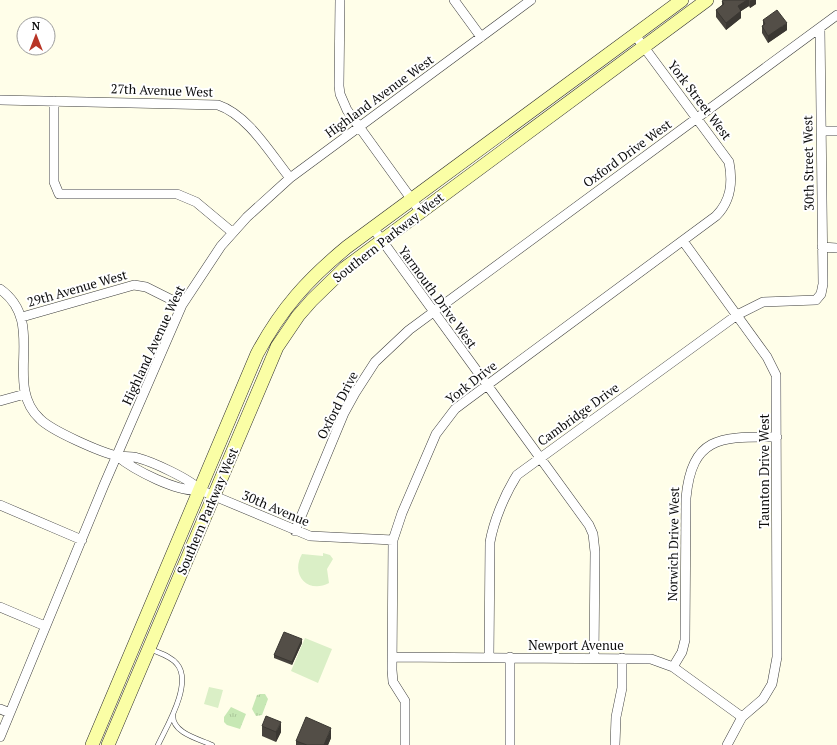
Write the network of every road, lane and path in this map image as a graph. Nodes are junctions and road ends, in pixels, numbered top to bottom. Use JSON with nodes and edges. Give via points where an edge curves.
{"nodes":[{"id":1,"x":340,"y":0,"type":"edge"},
{"id":2,"x":454,"y":0,"type":"edge"},
{"id":3,"x":531,"y":0,"type":"edge"},
{"id":4,"x":682,"y":0,"type":"edge"},
{"id":5,"x":707,"y":0,"type":"edge"},
{"id":6,"x":837,"y":15,"type":"edge"},
{"id":7,"x":820,"y":28,"type":"junction"},
{"id":8,"x":635,"y":35,"type":"junction"},
{"id":9,"x":481,"y":37,"type":"junction"},
{"id":10,"x":644,"y":47,"type":"junction"},
{"id":11,"x":0,"y":100,"type":"edge"},
{"id":12,"x":54,"y":101,"type":"junction"},
{"id":13,"x":697,"y":118,"type":"junction"},
{"id":14,"x":360,"y":127,"type":"junction"},
{"id":15,"x":821,"y":131,"type":"junction"},
{"id":16,"x":837,"y":131,"type":"edge"},
{"id":17,"x":290,"y":178,"type":"junction"},
{"id":18,"x":731,"y":187,"type":"joint"},
{"id":19,"x":412,"y":199,"type":"junction"},
{"id":20,"x":420,"y":211,"type":"junction"},
{"id":21,"x":373,"y":228,"type":"junction"},
{"id":22,"x":232,"y":232,"type":"junction"},
{"id":23,"x":380,"y":240,"type":"junction"},
{"id":24,"x":683,"y":241,"type":"junction"},
{"id":25,"x":822,"y":247,"type":"junction"},
{"id":26,"x":837,"y":248,"type":"edge"},
{"id":27,"x":0,"y":289,"type":"edge"},
{"id":28,"x":819,"y":297,"type":"joint"},
{"id":29,"x":182,"y":305,"type":"junction"},
{"id":30,"x":433,"y":312,"type":"junction"},
{"id":31,"x":737,"y":315,"type":"junction"},
{"id":32,"x":22,"y":317,"type":"junction"},
{"id":33,"x":487,"y":386,"type":"junction"},
{"id":34,"x":25,"y":394,"type":"junction"},
{"id":35,"x":0,"y":400,"type":"edge"},
{"id":36,"x":777,"y":437,"type":"junction"},
{"id":37,"x":117,"y":456,"type":"junction"},
{"id":38,"x":540,"y":458,"type":"junction"},
{"id":39,"x":200,"y":490,"type":"junction"},
{"id":40,"x":213,"y":496,"type":"junction"},
{"id":41,"x":0,"y":505,"type":"edge"},
{"id":42,"x":295,"y":531,"type":"junction"},
{"id":43,"x":82,"y":540,"type":"junction"},
{"id":44,"x":393,"y":540,"type":"junction"},
{"id":45,"x":0,"y":607,"type":"edge"},
{"id":46,"x":45,"y":626,"type":"junction"},
{"id":47,"x":149,"y":649,"type":"junction"},
{"id":48,"x":392,"y":657,"type":"junction"},
{"id":49,"x":510,"y":657,"type":"junction"},
{"id":50,"x":489,"y":658,"type":"junction"},
{"id":51,"x":594,"y":658,"type":"junction"},
{"id":52,"x":622,"y":658,"type":"junction"},
{"id":53,"x":673,"y":667,"type":"junction"},
{"id":54,"x":0,"y":709,"type":"edge"},
{"id":55,"x":174,"y":711,"type":"junction"},
{"id":56,"x":10,"y":713,"type":"junction"},
{"id":57,"x":742,"y":717,"type":"junction"},
{"id":58,"x":0,"y":737,"type":"edge"},
{"id":59,"x":405,"y":741,"type":"edge"},
{"id":60,"x":92,"y":745,"type":"edge"},
{"id":61,"x":108,"y":745,"type":"edge"},
{"id":62,"x":158,"y":745,"type":"edge"},
{"id":63,"x":212,"y":745,"type":"edge"},
{"id":64,"x":510,"y":745,"type":"edge"},
{"id":65,"x":615,"y":745,"type":"edge"},
{"id":66,"x":727,"y":745,"type":"edge"}],
"edges":[{"from":1,"to":14,"type":"street","via":[[340,94],[347,110]]},
{"from":2,"to":9,"type":"street"},
{"from":3,"to":9,"type":"street","name":"Highland Avenue West"},
{"from":4,"to":8,"type":"street","name":"Southern Parkway West"},
{"from":5,"to":10,"type":"street","name":"Southern Parkway West"},
{"from":6,"to":7,"type":"street","name":"Oxford Drive West"},
{"from":7,"to":13,"type":"street","name":"Oxford Drive West"},
{"from":7,"to":15,"type":"street","name":"30th Street West"},
{"from":8,"to":10,"type":"street","name":"York Street West"},
{"from":8,"to":19,"type":"street","name":"Southern Parkway West"},
{"from":9,"to":14,"type":"street","name":"Highland Avenue West"},
{"from":10,"to":13,"type":"street","name":"York Street West"},
{"from":10,"to":20,"type":"street","name":"Southern Parkway West"},
{"from":11,"to":12,"type":"street","name":"27th Avenue West"},
{"from":12,"to":17,"type":"street","name":"27th Avenue West","via":[[218,105],[243,119]]},
{"from":12,"to":22,"type":"street","via":[[54,182],[59,194],[177,194],[196,202]]},
{"from":13,"to":18,"type":"street","name":"York Street West","via":[[729,162]]},
{"from":13,"to":30,"type":"street","name":"Oxford Drive West"},
{"from":14,"to":17,"type":"street","name":"Highland Avenue West"},
{"from":14,"to":19,"type":"street"},
{"from":15,"to":16,"type":"street"},
{"from":15,"to":25,"type":"street","name":"30th Street West"},
{"from":17,"to":22,"type":"street","name":"Highland Avenue West"},
{"from":18,"to":24,"type":"street","name":"York Drive","via":[[720,213]]},
{"from":19,"to":20,"type":"street"},
{"from":19,"to":21,"type":"street","name":"Southern Parkway West"},
{"from":20,"to":23,"type":"street","name":"Southern Parkway West"},
{"from":21,"to":23,"type":"street","name":"Yarmouth Drive West"},
{"from":21,"to":39,"type":"street","name":"Southern Parkway West","via":[[321,268],[277,319],[257,354]]},
{"from":22,"to":29,"type":"street","name":"Highland Avenue West"},
{"from":23,"to":30,"type":"street","name":"Yarmouth Drive West"},
{"from":23,"to":40,"type":"street","name":"Southern Parkway West","via":[[345,268],[312,300],[286,334],[269,366]]},
{"from":24,"to":31,"type":"street","name":"Taunton Drive West"},
{"from":24,"to":33,"type":"street","name":"York Drive"},
{"from":25,"to":26,"type":"street"},
{"from":25,"to":28,"type":"street","name":"30th Street West","via":[[823,284]]},
{"from":27,"to":32,"type":"street","via":[[12,300]]},
{"from":28,"to":31,"type":"street","name":"Cambridge Drive","via":[[808,301],[763,302]]},
{"from":29,"to":32,"type":"street","name":"29th Avenue West","via":[[146,287],[134,285]]},
{"from":29,"to":37,"type":"street","name":"Highland Avenue West"},
{"from":30,"to":33,"type":"street","name":"Yarmouth Drive West"},
{"from":30,"to":42,"type":"street","name":"Oxford Drive","via":[[390,346],[362,381],[344,413]]},
{"from":31,"to":36,"type":"street","name":"Taunton Drive West","via":[[767,357],[776,375]]},
{"from":31,"to":38,"type":"street","name":"Cambridge Drive"},
{"from":32,"to":34,"type":"street"},
{"from":33,"to":38,"type":"street","name":"Yarmouth Drive West"},
{"from":33,"to":44,"type":"street","name":"York Drive","via":[[455,409],[436,434]]},
{"from":34,"to":35,"type":"street"},
{"from":34,"to":37,"type":"street","name":"30th Avenue","via":[[33,411],[50,427]]},
{"from":36,"to":53,"type":"street","name":"Norwich Drive West","via":[[733,437],[722,440],[703,451],[691,468],[686,498],[686,640]]},
{"from":36,"to":57,"type":"street","name":"Taunton Drive West","via":[[775,674],[763,699]]},
{"from":37,"to":39,"type":"street","name":"30th Avenue","via":[[134,469],[185,490]]},
{"from":37,"to":43,"type":"street","name":"Highland Avenue West"},
{"from":38,"to":50,"type":"street","name":"Cambridge Drive","via":[[515,479],[492,533],[489,552]]},
{"from":38,"to":51,"type":"street","name":"Yarmouth Drive West","via":[[593,534]]},
{"from":39,"to":40,"type":"street","name":"30th Avenue"},
{"from":39,"to":60,"type":"street","name":"Southern Parkway West"},
{"from":40,"to":42,"type":"street","name":"30th Avenue"},
{"from":40,"to":47,"type":"street","name":"Southern Parkway West"},
{"from":41,"to":43,"type":"street"},
{"from":42,"to":44,"type":"street","name":"30th Avenue","via":[[324,538]]},
{"from":43,"to":46,"type":"street","name":"Highland Avenue West"},
{"from":44,"to":48,"type":"street","name":"York Drive"},
{"from":45,"to":46,"type":"street"},
{"from":46,"to":56,"type":"street","name":"Highland Avenue West"},
{"from":47,"to":55,"type":"lane","via":[[174,660],[182,672],[182,686]]},
{"from":47,"to":61,"type":"street","name":"Southern Parkway West"},
{"from":48,"to":50,"type":"street","name":"Newport Avenue"},
{"from":48,"to":59,"type":"street","name":"York Drive","via":[[393,682],[405,701]]},
{"from":49,"to":50,"type":"street","name":"Newport Avenue"},
{"from":49,"to":51,"type":"street","name":"Newport Avenue"},
{"from":49,"to":64,"type":"street"},
{"from":51,"to":52,"type":"street","name":"Newport Avenue"},
{"from":52,"to":53,"type":"street","name":"Newport Avenue","via":[[651,659]]},
{"from":52,"to":65,"type":"street","via":[[622,688],[616,717]]},
{"from":53,"to":57,"type":"street","name":"Newport Avenue"},
{"from":54,"to":56,"type":"street"},
{"from":55,"to":62,"type":"lane"},
{"from":55,"to":63,"type":"lane","via":[[173,721],[181,731]]},
{"from":56,"to":58,"type":"street","name":"Highland Avenue West"},
{"from":57,"to":66,"type":"street"}]}
